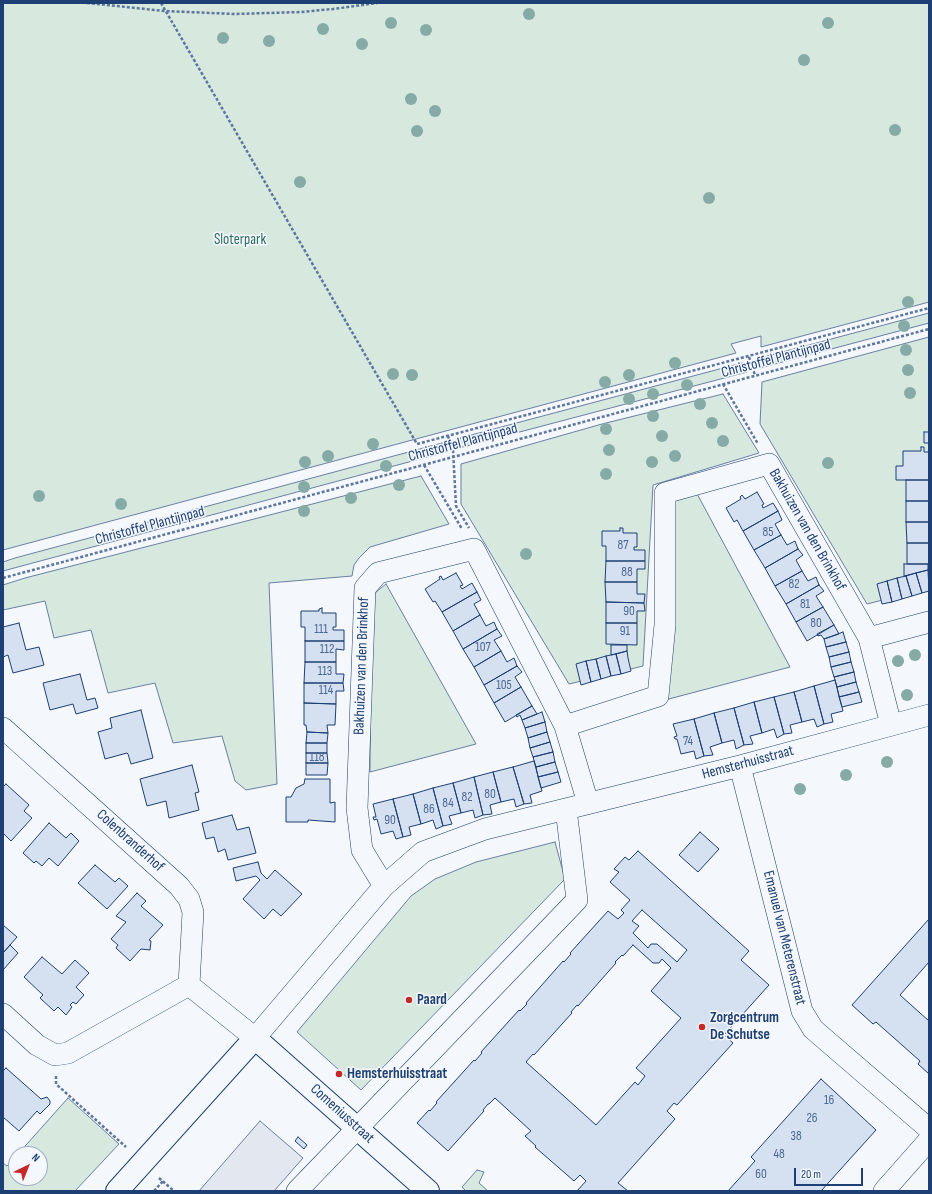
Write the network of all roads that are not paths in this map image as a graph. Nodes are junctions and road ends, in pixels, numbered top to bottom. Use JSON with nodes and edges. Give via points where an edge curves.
{"nodes":[{"id":1,"x":929,"y":622,"type":"edge"},
{"id":2,"x":870,"y":638,"type":"junction"},
{"id":3,"x":929,"y":715,"type":"edge"},
{"id":4,"x":890,"y":725,"type":"junction"},
{"id":5,"x":565,"y":726,"type":"junction"},
{"id":6,"x":3,"y":728,"type":"edge"},
{"id":7,"x":740,"y":766,"type":"junction"},
{"id":8,"x":588,"y":803,"type":"junction"},
{"id":9,"x":566,"y":809,"type":"junction"},
{"id":10,"x":384,"y":886,"type":"junction"},
{"id":11,"x":189,"y":985,"type":"junction"},
{"id":12,"x":3,"y":1014,"type":"edge"},
{"id":13,"x":255,"y":1038,"type":"junction"},
{"id":14,"x":357,"y":1127,"type":"junction"},
{"id":15,"x":929,"y":1129,"type":"edge"},
{"id":16,"x":929,"y":1140,"type":"edge"},
{"id":17,"x":118,"y":1191,"type":"edge"},
{"id":18,"x":297,"y":1191,"type":"edge"},
{"id":19,"x":428,"y":1191,"type":"edge"},
{"id":20,"x":884,"y":1191,"type":"edge"}],
"edges":[{"from":1,"to":2,"type":"street"},
{"from":2,"to":4,"type":"street","name":"Bakhuizen van den Brinkhof"},
{"from":2,"to":5,"type":"street","name":"Bakhuizen van den Brinkhof","via":[[769,464],[665,493],[665,625],[658,696]]},
{"from":3,"to":4,"type":"street","name":"Hemsterhuisstraat"},
{"from":4,"to":7,"type":"street","name":"Hemsterhuisstraat"},
{"from":5,"to":8,"type":"street"},
{"from":5,"to":10,"type":"street","name":"Bakhuizen van den Brinkhof","via":[[474,549],[378,573],[365,588],[357,808],[362,850]]},
{"from":6,"to":11,"type":"street","name":"Colenbranderhof","via":[[179,886],[189,899],[193,912]]},
{"from":7,"to":8,"type":"street","name":"Hemsterhuisstraat"},
{"from":7,"to":15,"type":"street","name":"Emanuel van Meterenstraat","via":[[802,1011],[813,1029]]},
{"from":8,"to":9,"type":"street","name":"Hemsterhuisstraat"},
{"from":9,"to":10,"type":"street","name":"Hemsterhuisstraat","via":[[485,829],[423,852]]},
{"from":9,"to":14,"type":"street","via":[[577,900]]},
{"from":10,"to":13,"type":"street","name":"Hemsterhuisstraat"},
{"from":11,"to":12,"type":"street","via":[[68,1053],[55,1055],[37,1045]]},
{"from":11,"to":13,"type":"street"},
{"from":13,"to":14,"type":"street","name":"Comeniusstraat"},
{"from":13,"to":17,"type":"street","name":"Hemsterhuisstraat"},
{"from":14,"to":18,"type":"street"},
{"from":14,"to":19,"type":"street","name":"Comeniusstraat"},
{"from":16,"to":20,"type":"street"}]}
